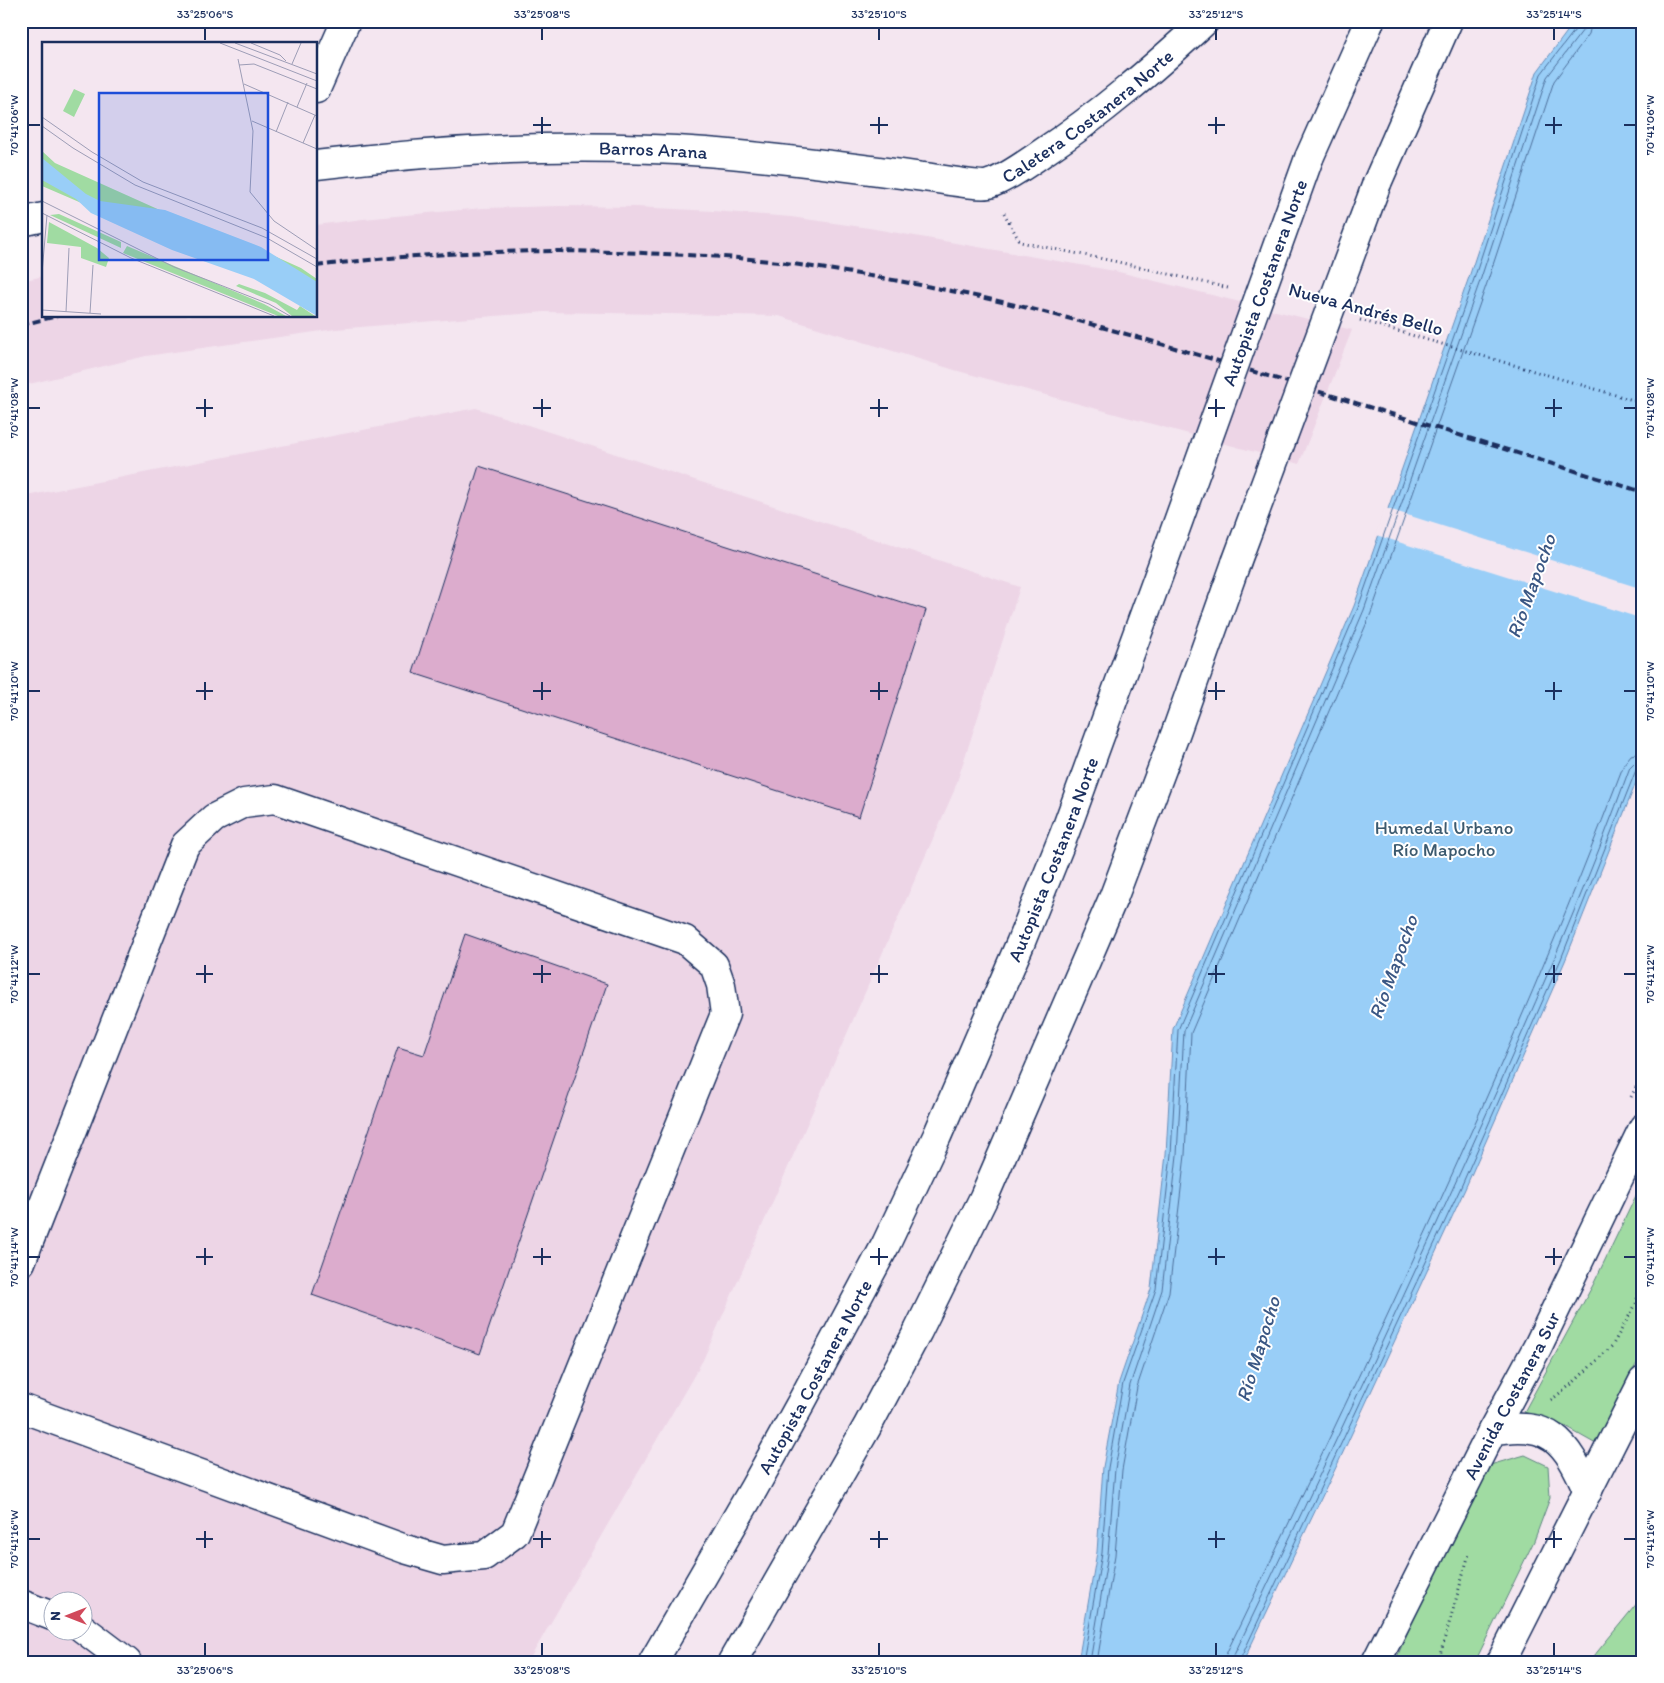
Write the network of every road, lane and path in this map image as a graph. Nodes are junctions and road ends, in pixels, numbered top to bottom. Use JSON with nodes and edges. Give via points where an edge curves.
{"nodes":[{"id":1,"x":346,"y":21,"type":"edge"},
{"id":2,"x":1205,"y":21,"type":"edge"},
{"id":3,"x":1370,"y":21,"type":"edge"},
{"id":4,"x":1448,"y":21,"type":"edge"},
{"id":5,"x":318,"y":84,"type":"edge"},
{"id":6,"x":318,"y":164,"type":"edge"},
{"id":7,"x":988,"y":185,"type":"joint"},
{"id":8,"x":42,"y":217,"type":"edge"},
{"id":9,"x":21,"y":222,"type":"edge"},
{"id":10,"x":1020,"y":242,"type":"dead end"},
{"id":11,"x":1232,"y":289,"type":"dead end"},
{"id":12,"x":1354,"y":318,"type":"dead end"},
{"id":13,"x":1643,"y":403,"type":"edge"},
{"id":14,"x":1643,"y":1128,"type":"edge"},
{"id":15,"x":21,"y":1262,"type":"edge"},
{"id":16,"x":1643,"y":1381,"type":"edge"},
{"id":17,"x":21,"y":1408,"type":"edge"},
{"id":18,"x":1492,"y":1431,"type":"junction"},
{"id":19,"x":1588,"y":1491,"type":"junction"},
{"id":20,"x":21,"y":1604,"type":"edge"},
{"id":21,"x":42,"y":1612,"type":"edge"},
{"id":22,"x":92,"y":1636,"type":"edge"},
{"id":23,"x":127,"y":1662,"type":"edge"},
{"id":24,"x":653,"y":1662,"type":"edge"},
{"id":25,"x":732,"y":1662,"type":"edge"},
{"id":26,"x":1376,"y":1662,"type":"edge"},
{"id":27,"x":1501,"y":1662,"type":"edge"}],
"edges":[{"from":1,"to":5,"type":"main road"},
{"from":2,"to":7,"type":"main road","name":"Caletera Costanera Norte","via":[[1094,116],[1020,168]]},
{"from":3,"to":24,"type":"main road","name":"Autopista Costanera Norte","bridge":true,"via":[[1309,158],[1065,832],[1020,944],[886,1244],[754,1488]]},
{"from":4,"to":25,"type":"main road","bridge":true,"via":[[1377,183],[1114,896],[984,1197],[867,1427]]},
{"from":6,"to":7,"type":"main road","name":"Barros Arana","via":[[480,149],[586,147],[704,152]]},
{"from":8,"to":9,"type":"main road"},
{"from":10,"to":11,"type":"path"},
{"from":12,"to":13,"type":"path","name":"Nueva Andrés Bello"},
{"from":14,"to":18,"type":"main road","name":"Avenida Costanera Sur","via":[[1538,1346]]},
{"from":15,"to":17,"type":"main road","via":[[185,845],[214,818],[244,803],[275,799],[685,940],[714,965],[725,1014],[515,1533],[484,1556],[443,1560],[405,1549]]},
{"from":16,"to":19,"type":"main road"},
{"from":18,"to":19,"type":"main road","via":[[1527,1428],[1554,1437],[1576,1463]]},
{"from":18,"to":26,"type":"main road","name":"Avenida Costanera Sur"},
{"from":19,"to":27,"type":"main road"},
{"from":20,"to":21,"type":"main road"},
{"from":22,"to":23,"type":"main road"}]}
